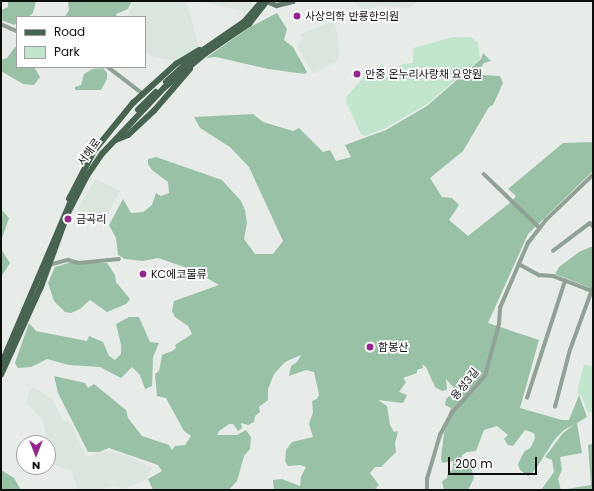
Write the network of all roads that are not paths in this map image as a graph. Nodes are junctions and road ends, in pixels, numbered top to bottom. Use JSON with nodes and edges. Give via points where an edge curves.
{"nodes":[{"id":1,"x":262,"y":1,"type":"edge"},
{"id":2,"x":267,"y":1,"type":"edge"},
{"id":3,"x":293,"y":1,"type":"edge"},
{"id":4,"x":1,"y":24,"type":"edge"},
{"id":5,"x":16,"y":31,"type":"edge"},
{"id":6,"x":208,"y":46,"type":"junction"},
{"id":7,"x":198,"y":60,"type":"junction"},
{"id":8,"x":109,"y":68,"type":"edge"},
{"id":9,"x":142,"y":93,"type":"junction"},
{"id":10,"x":114,"y":141,"type":"junction"},
{"id":11,"x":484,"y":174,"type":"dead end"},
{"id":12,"x":593,"y":175,"type":"edge"},
{"id":13,"x":67,"y":206,"type":"junction"},
{"id":14,"x":593,"y":226,"type":"edge"},
{"id":15,"x":540,"y":227,"type":"junction"},
{"id":16,"x":552,"y":251,"type":"dead end"},
{"id":17,"x":119,"y":259,"type":"dead end"},
{"id":18,"x":519,"y":264,"type":"junction"},
{"id":19,"x":49,"y":265,"type":"junction"},
{"id":20,"x":565,"y":281,"type":"junction"},
{"id":21,"x":592,"y":291,"type":"edge"},
{"id":22,"x":1,"y":365,"type":"edge"},
{"id":23,"x":1,"y":375,"type":"edge"},
{"id":24,"x":527,"y":398,"type":"dead end"},
{"id":25,"x":555,"y":407,"type":"dead end"},
{"id":26,"x":427,"y":490,"type":"edge"}],
"edges":[{"from":1,"to":6,"type":"main road","name":"서해로","via":[[244,22]]},
{"from":2,"to":3,"type":"main road","via":[[276,5]]},
{"from":2,"to":7,"type":"main road","name":"서해로","via":[[249,24]]},
{"from":4,"to":5,"type":"street"},
{"from":6,"to":9,"type":"main road","via":[[176,64]]},
{"from":6,"to":13,"type":"main road","name":"서해로","via":[[182,66],[111,138],[84,175]]},
{"from":7,"to":10,"type":"main road","name":"서해로","via":[[164,88]]},
{"from":7,"to":10,"type":"main road","via":[[128,135]]},
{"from":8,"to":9,"type":"street"},
{"from":9,"to":13,"type":"main road","via":[[87,162]]},
{"from":10,"to":19,"type":"main road","name":"서해로","via":[[85,179],[68,213]]},
{"from":11,"to":15,"type":"street"},
{"from":12,"to":15,"type":"street","name":"용성3길"},
{"from":13,"to":22,"type":"main road","name":"서해로"},
{"from":14,"to":16,"type":"street","via":[[590,223]]},
{"from":15,"to":18,"type":"street","name":"용성3길","via":[[528,243]]},
{"from":17,"to":19,"type":"street","via":[[80,263],[68,260]]},
{"from":18,"to":20,"type":"street","via":[[539,275]]},
{"from":18,"to":26,"type":"street","name":"용성3길","via":[[500,308],[499,324],[485,376],[451,414],[440,435],[427,479]]},
{"from":19,"to":23,"type":"main road","name":"서해로"},
{"from":20,"to":21,"type":"street"},
{"from":20,"to":24,"type":"street"},
{"from":21,"to":25,"type":"street","via":[[570,350]]}]}
